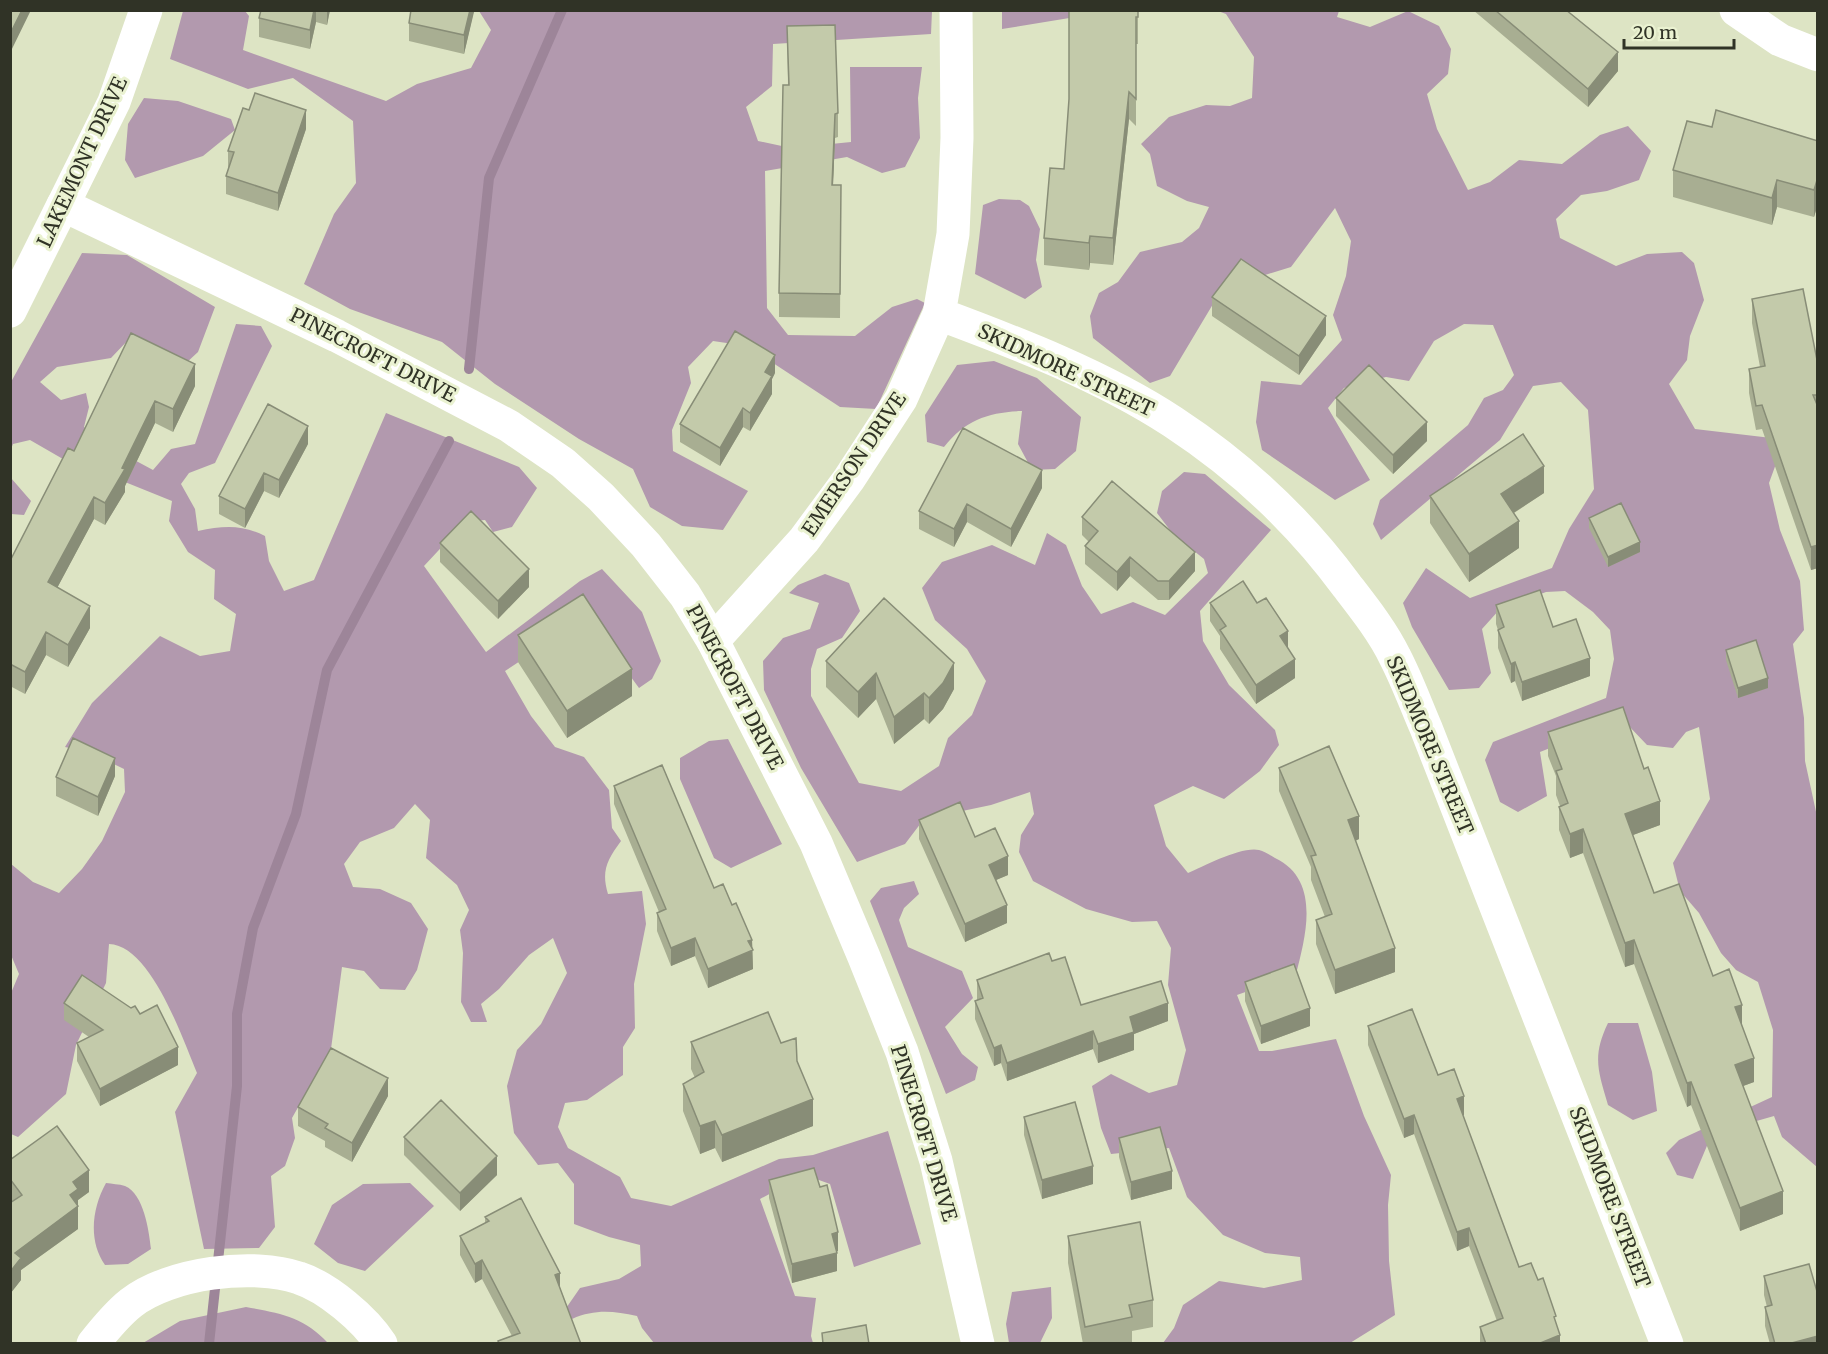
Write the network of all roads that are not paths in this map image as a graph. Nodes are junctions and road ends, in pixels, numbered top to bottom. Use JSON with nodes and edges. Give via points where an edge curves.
{"nodes":[{"id":1,"x":146,"y":10,"type":"edge"},
{"id":2,"x":956,"y":10,"type":"edge"},
{"id":3,"x":1737,"y":10,"type":"edge"},
{"id":4,"x":1818,"y":55,"type":"edge"},
{"id":5,"x":63,"y":205,"type":"junction"},
{"id":6,"x":10,"y":311,"type":"edge"},
{"id":7,"x":939,"y":314,"type":"junction"},
{"id":8,"x":713,"y":641,"type":"junction"},
{"id":9,"x":93,"y":1344,"type":"edge"},
{"id":10,"x":381,"y":1344,"type":"edge"},
{"id":11,"x":978,"y":1344,"type":"edge"},
{"id":12,"x":1667,"y":1344,"type":"edge"}],
"edges":[{"from":1,"to":5,"type":"street","name":"LAKEMONT DRIVE","via":[[114,102]]},
{"from":2,"to":7,"type":"street","name":"EMERSON DRIVE","via":[[953,234]]},
{"from":3,"to":4,"type":"street","via":[[1780,40]]},
{"from":5,"to":6,"type":"street","name":"LAKEMONT DRIVE"},
{"from":5,"to":8,"type":"street","name":"PINECROFT DRIVE","via":[[337,336],[509,426],[563,463],[616,512],[685,595]]},
{"from":7,"to":8,"type":"street","name":"EMERSON DRIVE","via":[[901,399],[849,479],[804,540]]},
{"from":7,"to":12,"type":"street","name":"SKIDMORE STREET","via":[[994,334],[1115,389],[1173,422],[1276,503],[1316,544],[1358,601],[1394,656],[1426,728]]},
{"from":8,"to":11,"type":"street","name":"PINECROFT DRIVE","via":[[816,843],[902,1052],[936,1161]]},
{"from":9,"to":10,"type":"street","via":[[131,1303],[161,1287],[201,1274],[253,1271],[299,1278],[341,1302]]}]}
